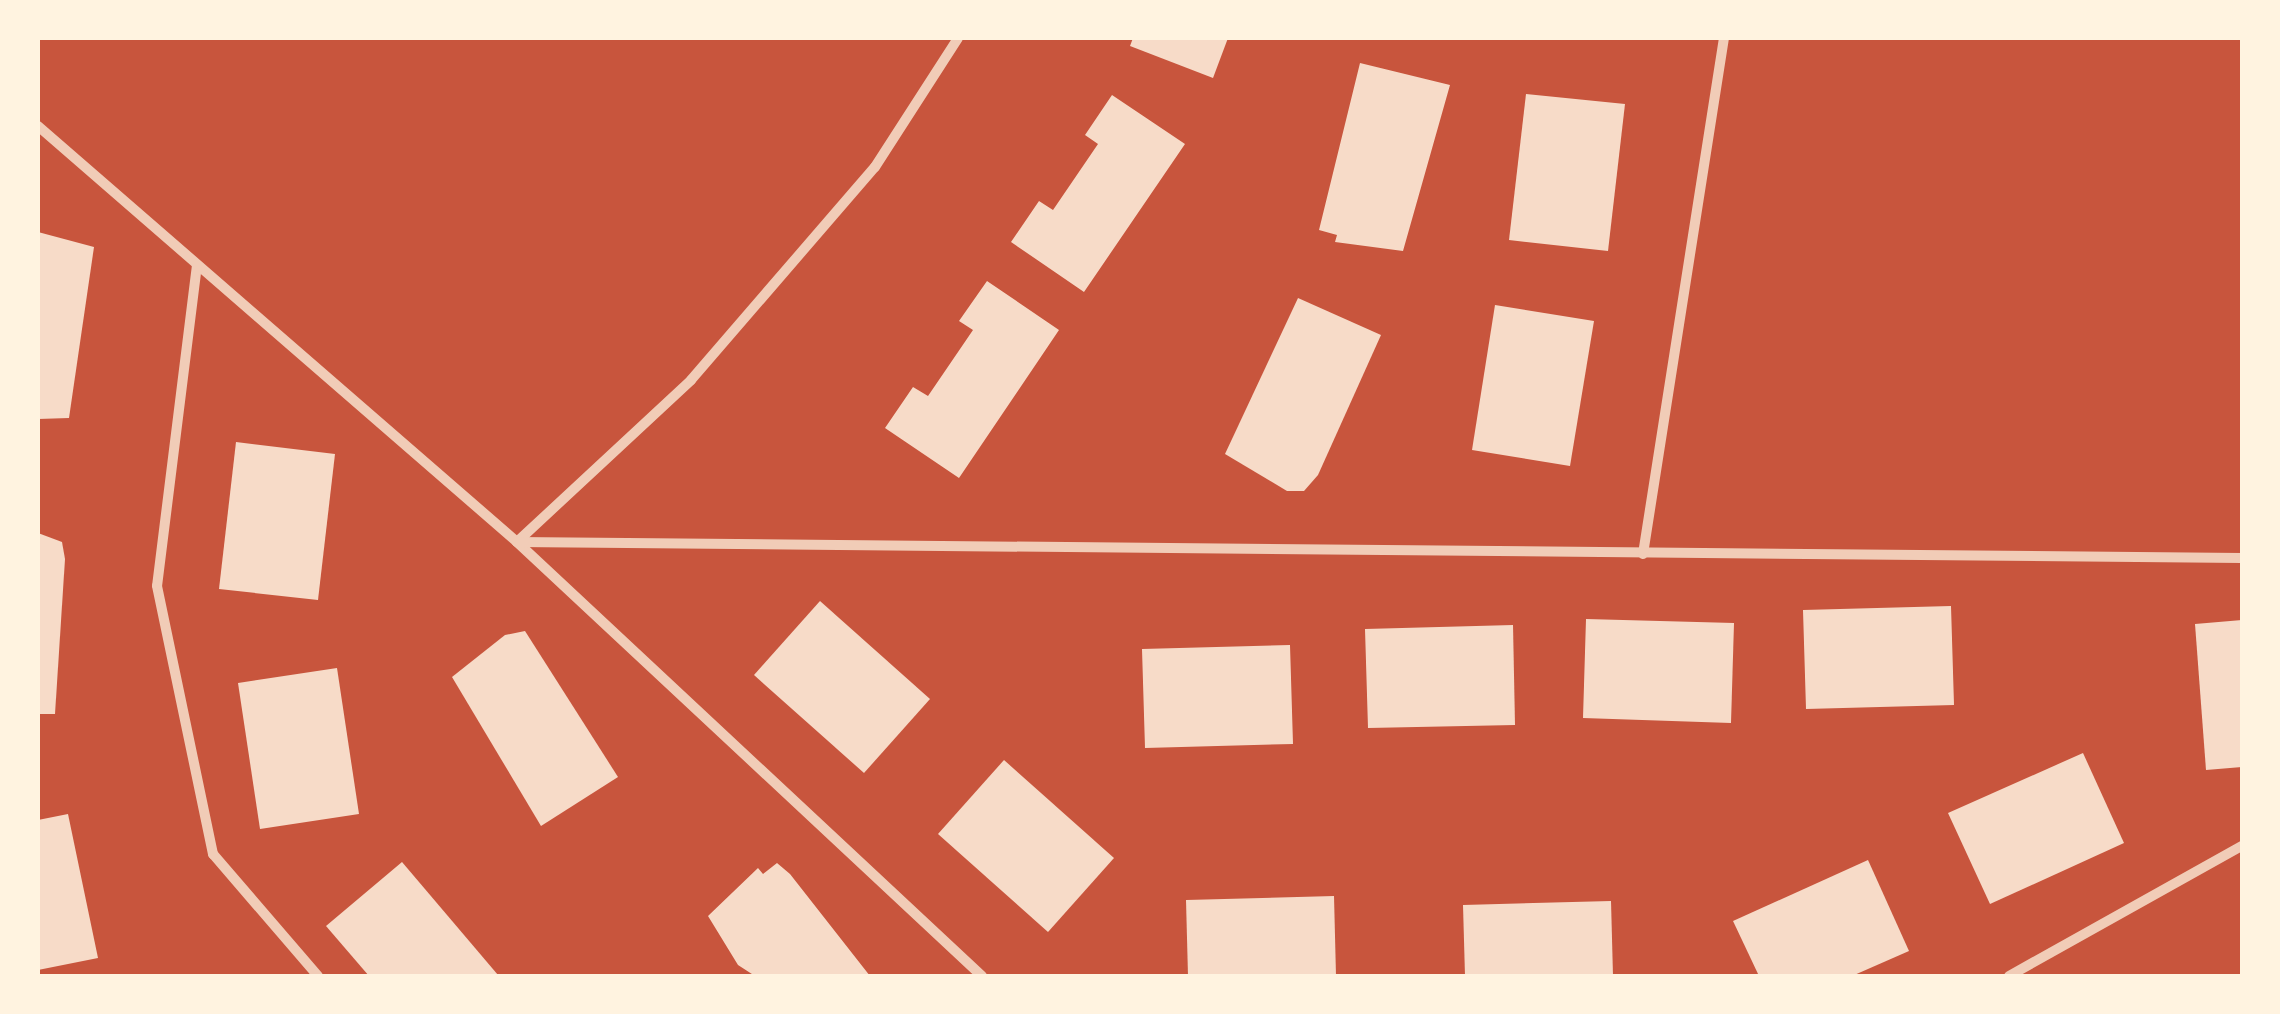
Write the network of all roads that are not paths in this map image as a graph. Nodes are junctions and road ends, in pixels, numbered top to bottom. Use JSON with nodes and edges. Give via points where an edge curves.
{"nodes":[{"id":1,"x":958,"y":38,"type":"edge"},
{"id":2,"x":1724,"y":38,"type":"edge"},
{"id":3,"x":38,"y":126,"type":"edge"},
{"id":4,"x":197,"y":265,"type":"junction"},
{"id":5,"x":517,"y":542,"type":"junction"},
{"id":6,"x":1643,"y":554,"type":"junction"},
{"id":7,"x":2242,"y":558,"type":"edge"},
{"id":8,"x":2242,"y":846,"type":"edge"},
{"id":9,"x":318,"y":976,"type":"edge"},
{"id":10,"x":982,"y":976,"type":"edge"},
{"id":11,"x":2009,"y":976,"type":"edge"}],
"edges":[{"from":1,"to":5,"type":"street","via":[[874,167],[715,352]]},
{"from":2,"to":6,"type":"street"},
{"from":3,"to":4,"type":"street"},
{"from":4,"to":5,"type":"street"},
{"from":4,"to":9,"type":"street","via":[[158,586],[213,854]]},
{"from":5,"to":6,"type":"street"},
{"from":5,"to":10,"type":"street"},
{"from":6,"to":7,"type":"street"},
{"from":8,"to":11,"type":"street"}]}
